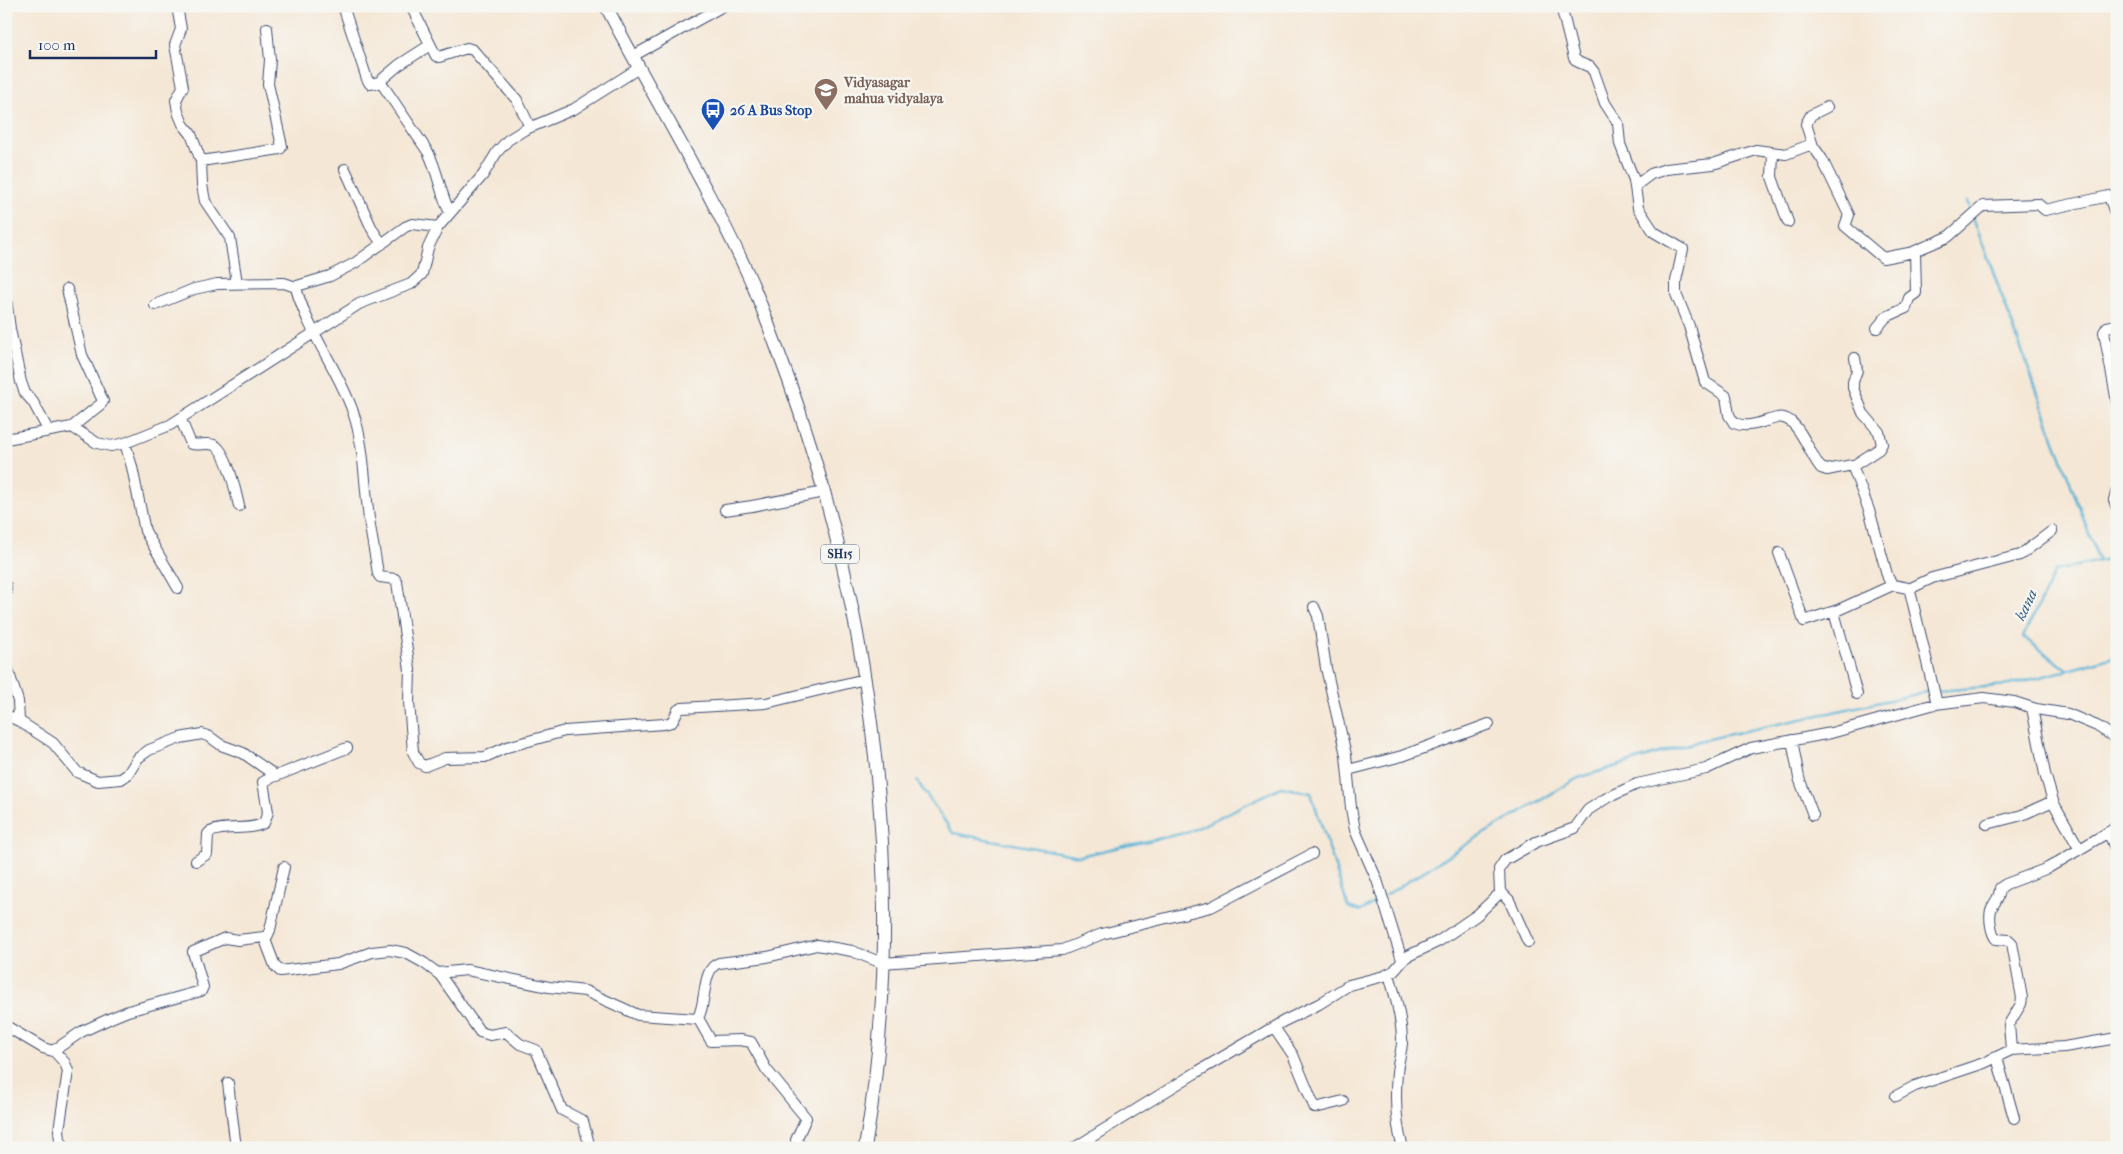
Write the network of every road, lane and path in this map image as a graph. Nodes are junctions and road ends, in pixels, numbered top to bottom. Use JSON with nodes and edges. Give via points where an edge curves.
{"nodes":[{"id":1,"x":177,"y":6,"type":"edge"},
{"id":2,"x":344,"y":6,"type":"edge"},
{"id":3,"x":411,"y":6,"type":"edge"},
{"id":4,"x":606,"y":6,"type":"edge"},
{"id":5,"x":723,"y":6,"type":"edge"},
{"id":6,"x":1561,"y":6,"type":"edge"},
{"id":7,"x":267,"y":28,"type":"dead end"},
{"id":8,"x":430,"y":45,"type":"junction"},
{"id":9,"x":636,"y":62,"type":"junction"},
{"id":10,"x":380,"y":82,"type":"junction"},
{"id":11,"x":1827,"y":107,"type":"dead end"},
{"id":12,"x":530,"y":127,"type":"junction"},
{"id":13,"x":1812,"y":144,"type":"junction"},
{"id":14,"x":1773,"y":153,"type":"junction"},
{"id":15,"x":201,"y":161,"type":"junction"},
{"id":16,"x":345,"y":169,"type":"dead end"},
{"id":17,"x":1636,"y":186,"type":"junction"},
{"id":18,"x":450,"y":213,"type":"junction"},
{"id":19,"x":2117,"y":219,"type":"edge"},
{"id":20,"x":1788,"y":222,"type":"dead end"},
{"id":21,"x":438,"y":227,"type":"junction"},
{"id":22,"x":382,"y":244,"type":"junction"},
{"id":23,"x":1914,"y":252,"type":"junction"},
{"id":24,"x":237,"y":283,"type":"junction"},
{"id":25,"x":296,"y":287,"type":"junction"},
{"id":26,"x":67,"y":289,"type":"dead end"},
{"id":27,"x":6,"y":299,"type":"edge"},
{"id":28,"x":155,"y":305,"type":"dead end"},
{"id":29,"x":2117,"y":326,"type":"edge"},
{"id":30,"x":1877,"y":328,"type":"dead end"},
{"id":31,"x":313,"y":334,"type":"junction"},
{"id":32,"x":1855,"y":358,"type":"dead end"},
{"id":33,"x":2117,"y":402,"type":"edge"},
{"id":34,"x":180,"y":420,"type":"junction"},
{"id":35,"x":72,"y":427,"type":"junction"},
{"id":36,"x":48,"y":430,"type":"junction"},
{"id":37,"x":6,"y":439,"type":"edge"},
{"id":38,"x":125,"y":443,"type":"junction"},
{"id":39,"x":1852,"y":466,"type":"junction"},
{"id":40,"x":2117,"y":490,"type":"edge"},
{"id":41,"x":824,"y":492,"type":"junction"},
{"id":42,"x":239,"y":506,"type":"dead end"},
{"id":43,"x":2117,"y":508,"type":"edge"},
{"id":44,"x":724,"y":510,"type":"dead end"},
{"id":45,"x":2052,"y":532,"type":"dead end"},
{"id":46,"x":1779,"y":553,"type":"dead end"},
{"id":47,"x":1893,"y":585,"type":"junction"},
{"id":48,"x":6,"y":586,"type":"edge"},
{"id":49,"x":178,"y":588,"type":"dead end"},
{"id":50,"x":1909,"y":589,"type":"junction"},
{"id":51,"x":6,"y":593,"type":"edge"},
{"id":52,"x":1314,"y":607,"type":"dead end"},
{"id":53,"x":1834,"y":612,"type":"junction"},
{"id":54,"x":6,"y":664,"type":"edge"},
{"id":55,"x":865,"y":679,"type":"junction"},
{"id":56,"x":1857,"y":694,"type":"dead end"},
{"id":57,"x":1937,"y":704,"type":"junction"},
{"id":58,"x":2032,"y":708,"type":"junction"},
{"id":59,"x":6,"y":715,"type":"edge"},
{"id":60,"x":19,"y":721,"type":"junction"},
{"id":61,"x":1488,"y":724,"type":"dead end"},
{"id":62,"x":2117,"y":739,"type":"edge"},
{"id":63,"x":1792,"y":740,"type":"junction"},
{"id":64,"x":347,"y":748,"type":"dead end"},
{"id":65,"x":1348,"y":770,"type":"junction"},
{"id":66,"x":275,"y":776,"type":"junction"},
{"id":67,"x":2053,"y":802,"type":"junction"},
{"id":68,"x":1813,"y":815,"type":"dead end"},
{"id":69,"x":1987,"y":824,"type":"dead end"},
{"id":70,"x":2112,"y":830,"type":"edge"},
{"id":71,"x":2079,"y":848,"type":"junction"},
{"id":72,"x":2117,"y":852,"type":"edge"},
{"id":73,"x":1312,"y":854,"type":"dead end"},
{"id":74,"x":196,"y":861,"type":"dead end"},
{"id":75,"x":284,"y":867,"type":"dead end"},
{"id":76,"x":1500,"y":891,"type":"junction"},
{"id":77,"x":266,"y":939,"type":"junction"},
{"id":78,"x":1528,"y":942,"type":"dead end"},
{"id":79,"x":1402,"y":960,"type":"junction"},
{"id":80,"x":882,"y":963,"type":"junction"},
{"id":81,"x":438,"y":973,"type":"junction"},
{"id":82,"x":1388,"y":974,"type":"junction"},
{"id":83,"x":698,"y":1018,"type":"junction"},
{"id":84,"x":6,"y":1026,"type":"edge"},
{"id":85,"x":1274,"y":1027,"type":"junction"},
{"id":86,"x":2117,"y":1038,"type":"edge"},
{"id":87,"x":2011,"y":1050,"type":"junction"},
{"id":88,"x":54,"y":1051,"type":"junction"},
{"id":89,"x":1997,"y":1058,"type":"junction"},
{"id":90,"x":228,"y":1083,"type":"dead end"},
{"id":91,"x":1896,"y":1096,"type":"dead end"},
{"id":92,"x":1342,"y":1101,"type":"dead end"},
{"id":93,"x":2014,"y":1118,"type":"dead end"},
{"id":94,"x":65,"y":1148,"type":"edge"},
{"id":95,"x":236,"y":1148,"type":"edge"},
{"id":96,"x":590,"y":1148,"type":"edge"},
{"id":97,"x":802,"y":1148,"type":"edge"},
{"id":98,"x":865,"y":1148,"type":"edge"},
{"id":99,"x":1074,"y":1148,"type":"edge"},
{"id":100,"x":1403,"y":1148,"type":"edge"}],
"edges":[{"from":1,"to":15,"type":"street","via":[[182,29],[175,44],[183,87],[176,102],[180,118],[191,134]]},
{"from":2,"to":10,"type":"street","via":[[367,80],[370,84]]},
{"from":3,"to":8,"type":"street"},
{"from":4,"to":9,"type":"main road","number":"SH15"},
{"from":5,"to":9,"type":"street"},
{"from":6,"to":17,"type":"street","via":[[1574,58],[1594,72],[1605,103],[1618,123],[1622,149]]},
{"from":7,"to":15,"type":"street","via":[[268,84],[282,146],[280,149]]},
{"from":8,"to":10,"type":"street"},
{"from":8,"to":12,"type":"street","via":[[438,57],[467,48],[473,50],[517,100]]},
{"from":9,"to":12,"type":"street","via":[[574,109]]},
{"from":9,"to":41,"type":"main road","number":"SH15","via":[[711,198],[753,285],[801,415]]},
{"from":10,"to":18,"type":"street","via":[[428,152]]},
{"from":11,"to":13,"type":"street","via":[[1811,115],[1807,121]]},
{"from":12,"to":18,"type":"street","via":[[504,144]]},
{"from":13,"to":14,"type":"street","via":[[1786,154]]},
{"from":13,"to":23,"type":"street","via":[[1850,216],[1845,226],[1883,258]]},
{"from":14,"to":17,"type":"street","via":[[1756,150],[1713,164],[1666,169],[1651,174]]},
{"from":14,"to":20,"type":"street","via":[[1772,177]]},
{"from":15,"to":24,"type":"street","via":[[205,201],[230,238]]},
{"from":16,"to":22,"type":"street"},
{"from":17,"to":39,"type":"street","via":[[1637,204],[1650,227],[1683,249],[1676,294],[1689,326],[1703,378],[1708,386],[1726,396],[1730,419],[1737,424],[1750,425],[1787,418],[1821,468]]},
{"from":18,"to":21,"type":"street"},
{"from":19,"to":23,"type":"street","via":[[2108,196],[2045,210],[2038,204],[1988,204],[1978,209],[1948,237]]},
{"from":21,"to":22,"type":"street","via":[[412,224]]},
{"from":21,"to":31,"type":"street","via":[[428,248],[422,274],[416,280],[359,304]]},
{"from":22,"to":25,"type":"street","via":[[330,276]]},
{"from":23,"to":30,"type":"street","via":[[1916,293],[1909,298],[1906,308],[1886,316]]},
{"from":24,"to":25,"type":"street","via":[[284,283]]},
{"from":24,"to":28,"type":"street","via":[[194,289]]},
{"from":25,"to":31,"type":"street"},
{"from":26,"to":35,"type":"street","via":[[82,355],[103,401]]},
{"from":27,"to":36,"type":"street","via":[[24,389]]},
{"from":29,"to":33,"type":"street","via":[[2104,332]]},
{"from":31,"to":34,"type":"street"},
{"from":31,"to":55,"type":"street","via":[[345,393],[357,426],[378,575],[396,580],[410,670],[413,752],[421,765],[445,758],[485,757],[507,747],[565,731],[664,724],[672,722],[682,708],[766,704]]},
{"from":32,"to":39,"type":"street","via":[[1857,370],[1853,388],[1863,413],[1879,432],[1882,444]]},
{"from":34,"to":38,"type":"street"},
{"from":34,"to":42,"type":"street","via":[[191,444],[212,444],[218,448],[227,465]]},
{"from":35,"to":36,"type":"street"},
{"from":35,"to":38,"type":"street","via":[[104,446]]},
{"from":36,"to":37,"type":"street"},
{"from":38,"to":49,"type":"street","via":[[146,533]]},
{"from":39,"to":47,"type":"street","via":[[1870,513],[1881,558]]},
{"from":40,"to":43,"type":"street","via":[[2114,500]]},
{"from":41,"to":44,"type":"street"},
{"from":41,"to":55,"type":"main road","number":"SH15","via":[[852,606]]},
{"from":45,"to":50,"type":"street","via":[[2014,557],[1932,578]]},
{"from":46,"to":53,"type":"street","via":[[1803,620]]},
{"from":47,"to":50,"type":"street"},
{"from":47,"to":53,"type":"street"},
{"from":48,"to":51,"type":"street"},
{"from":50,"to":57,"type":"street"},
{"from":52,"to":65,"type":"street"},
{"from":53,"to":56,"type":"street"},
{"from":54,"to":60,"type":"street","via":[[18,701]]},
{"from":55,"to":80,"type":"main road","number":"SH15","via":[[878,786],[883,883]]},
{"from":57,"to":58,"type":"street","via":[[1984,698]]},
{"from":57,"to":63,"type":"street","via":[[1831,733]]},
{"from":58,"to":62,"type":"street","via":[[2075,716]]},
{"from":58,"to":67,"type":"street"},
{"from":59,"to":60,"type":"street"},
{"from":60,"to":66,"type":"street","via":[[53,744],[70,766],[91,779],[122,779],[138,758],[149,750],[180,738],[202,734],[243,753]]},
{"from":61,"to":65,"type":"street","via":[[1402,756]]},
{"from":63,"to":68,"type":"street","via":[[1799,778]]},
{"from":63,"to":76,"type":"street","via":[[1744,750],[1706,769],[1637,784],[1605,799],[1588,810],[1575,828],[1536,842],[1505,860],[1499,869]]},
{"from":64,"to":66,"type":"street"},
{"from":65,"to":79,"type":"street","via":[[1356,830],[1377,880]]},
{"from":66,"to":74,"type":"street","via":[[263,782],[268,812],[264,823],[214,830],[208,834],[207,854]]},
{"from":67,"to":69,"type":"street","via":[[2022,815]]},
{"from":67,"to":71,"type":"street"},
{"from":70,"to":71,"type":"street"},
{"from":70,"to":72,"type":"street"},
{"from":71,"to":87,"type":"street","via":[[2039,873],[2001,886],[2000,896],[1991,909],[1994,937],[2012,943],[2021,990],[2021,1004],[2009,1024]]},
{"from":73,"to":80,"type":"street","via":[[1211,907],[1102,934],[1068,949]]},
{"from":75,"to":77,"type":"street"},
{"from":76,"to":78,"type":"street","via":[[1509,900]]},
{"from":76,"to":79,"type":"street","via":[[1487,907],[1464,924]]},
{"from":77,"to":81,"type":"street","via":[[275,966],[280,971],[338,964],[372,952],[390,950],[406,953]]},
{"from":77,"to":88,"type":"street","via":[[225,938],[196,950],[193,955],[204,987],[201,991],[128,1011],[81,1032]]},
{"from":79,"to":82,"type":"street"},
{"from":80,"to":83,"type":"street","via":[[852,951],[817,945],[767,957],[715,964],[709,971]]},
{"from":80,"to":98,"type":"main road","number":"SH15"},
{"from":81,"to":83,"type":"street","via":[[467,970],[585,991],[638,1015]]},
{"from":81,"to":96,"type":"street","via":[[480,1032],[490,1035],[506,1032],[520,1044],[536,1050],[562,1110],[583,1121]]},
{"from":82,"to":85,"type":"street","via":[[1353,983]]},
{"from":82,"to":100,"type":"street","via":[[1402,1038],[1396,1101],[1397,1126]]},
{"from":83,"to":97,"type":"street","via":[[712,1041],[751,1042],[766,1069],[806,1118],[796,1140]]},
{"from":84,"to":88,"type":"street"},
{"from":85,"to":92,"type":"street","via":[[1293,1055],[1315,1108]]},
{"from":85,"to":99,"type":"street"},
{"from":86,"to":87,"type":"street","via":[[2064,1047]]},
{"from":87,"to":89,"type":"street"},
{"from":88,"to":94,"type":"street","via":[[68,1071],[59,1137]]},
{"from":89,"to":91,"type":"street","via":[[1915,1086]]},
{"from":89,"to":93,"type":"street"},
{"from":90,"to":95,"type":"street"}]}
